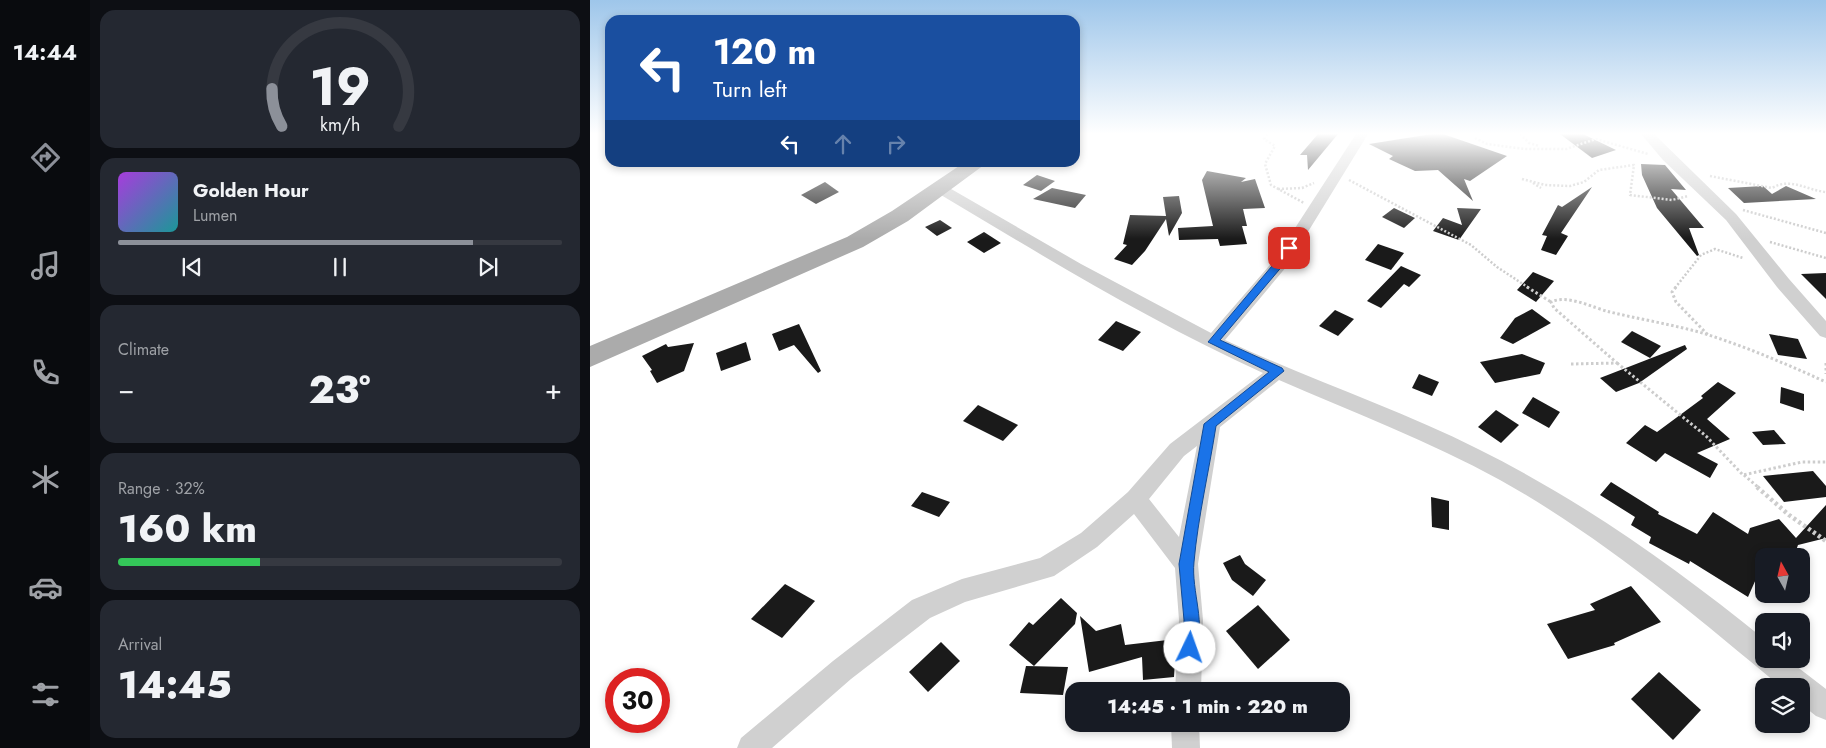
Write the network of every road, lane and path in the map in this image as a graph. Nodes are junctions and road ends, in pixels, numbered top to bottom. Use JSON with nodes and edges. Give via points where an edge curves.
{"nodes":[{"id":1,"x":969,"y":169,"type":"edge"},
{"id":2,"x":1266,"y":169,"type":"edge"},
{"id":3,"x":1339,"y":169,"type":"edge"},
{"id":4,"x":1606,"y":169,"type":"edge"},
{"id":5,"x":1633,"y":169,"type":"edge"},
{"id":6,"x":1682,"y":170,"type":"joint"},
{"id":7,"x":1336,"y":174,"type":"junction"},
{"id":8,"x":1522,"y":179,"type":"dead end"},
{"id":9,"x":1533,"y":182,"type":"junction"},
{"id":10,"x":941,"y":188,"type":"junction"},
{"id":11,"x":1541,"y":188,"type":"dead end"},
{"id":12,"x":1278,"y":189,"type":"junction"},
{"id":13,"x":1826,"y":192,"type":"edge"},
{"id":14,"x":1714,"y":199,"type":"junction"},
{"id":15,"x":1314,"y":209,"type":"junction"},
{"id":16,"x":1826,"y":233,"type":"edge"},
{"id":17,"x":1745,"y":236,"type":"junction"},
{"id":18,"x":1826,"y":258,"type":"edge"},
{"id":19,"x":1765,"y":261,"type":"junction"},
{"id":20,"x":1551,"y":302,"type":"junction"},
{"id":21,"x":1826,"y":332,"type":"edge"},
{"id":22,"x":1708,"y":335,"type":"junction"},
{"id":23,"x":1213,"y":342,"type":"junction"},
{"id":24,"x":590,"y":357,"type":"edge"},
{"id":25,"x":1617,"y":363,"type":"junction"},
{"id":26,"x":1826,"y":363,"type":"edge"},
{"id":27,"x":1571,"y":364,"type":"dead end"},
{"id":28,"x":1278,"y":371,"type":"junction"},
{"id":29,"x":1826,"y":374,"type":"edge"},
{"id":30,"x":1826,"y":382,"type":"edge"},
{"id":31,"x":1210,"y":424,"type":"junction"},
{"id":32,"x":1826,"y":462,"type":"edge"},
{"id":33,"x":1744,"y":475,"type":"junction"},
{"id":34,"x":1136,"y":499,"type":"junction"},
{"id":35,"x":1826,"y":540,"type":"edge"},
{"id":36,"x":1186,"y":564,"type":"junction"},
{"id":37,"x":1755,"y":649,"type":"edge"},
{"id":38,"x":1778,"y":668,"type":"edge"},
{"id":39,"x":1790,"y":678,"type":"edge"},
{"id":40,"x":1188,"y":682,"type":"edge"},
{"id":41,"x":1810,"y":694,"type":"edge"},
{"id":42,"x":1826,"y":706,"type":"edge"},
{"id":43,"x":1185,"y":732,"type":"edge"},
{"id":44,"x":751,"y":748,"type":"edge"},
{"id":45,"x":1186,"y":748,"type":"edge"}],
"edges":[{"from":1,"to":10,"type":"main road"},
{"from":2,"to":12,"type":"path","via":[[1271,185]]},
{"from":3,"to":7,"type":"street"},
{"from":4,"to":9,"type":"path","via":[[1575,185]]},
{"from":5,"to":14,"type":"path","via":[[1630,195],[1672,200],[1680,196]]},
{"from":6,"to":13,"type":"path","via":[[1772,188],[1778,183],[1788,182]]},
{"from":6,"to":14,"type":"street"},
{"from":7,"to":12,"type":"path","via":[[1302,188]]},
{"from":7,"to":15,"type":"street"},
{"from":7,"to":20,"type":"path","via":[[1471,245],[1497,267]]},
{"from":8,"to":9,"type":"path"},
{"from":9,"to":11,"type":"path"},
{"from":10,"to":23,"type":"street","via":[[1075,268]]},
{"from":10,"to":24,"type":"main road","via":[[855,242]]},
{"from":12,"to":15,"type":"path"},
{"from":14,"to":16,"type":"path"},
{"from":14,"to":17,"type":"street"},
{"from":15,"to":23,"type":"street","via":[[1281,262]]},
{"from":17,"to":18,"type":"path"},
{"from":17,"to":19,"type":"street"},
{"from":19,"to":21,"type":"street"},
{"from":19,"to":22,"type":"path","via":[[1715,249],[1701,255],[1672,292],[1676,302]]},
{"from":20,"to":22,"type":"path","via":[[1572,301]]},
{"from":20,"to":25,"type":"path"},
{"from":22,"to":30,"type":"path","via":[[1752,349]]},
{"from":23,"to":28,"type":"street"},
{"from":25,"to":27,"type":"path"},
{"from":25,"to":33,"type":"path","via":[[1706,436]]},
{"from":26,"to":29,"type":"path"},
{"from":28,"to":31,"type":"street"},
{"from":28,"to":37,"type":"street","via":[[1468,454],[1555,500],[1630,552]]},
{"from":31,"to":34,"type":"street","via":[[1177,450]]},
{"from":31,"to":36,"type":"street"},
{"from":32,"to":33,"type":"path","via":[[1802,462]]},
{"from":33,"to":35,"type":"path","via":[[1789,516]]},
{"from":34,"to":36,"type":"street"},
{"from":34,"to":44,"type":"street","via":[[1089,540],[1046,568],[962,591],[922,609],[842,670]]},
{"from":36,"to":40,"type":"street","via":[[1191,620]]},
{"from":38,"to":39,"type":"street"},
{"from":41,"to":42,"type":"street"},
{"from":43,"to":45,"type":"street"}]}
